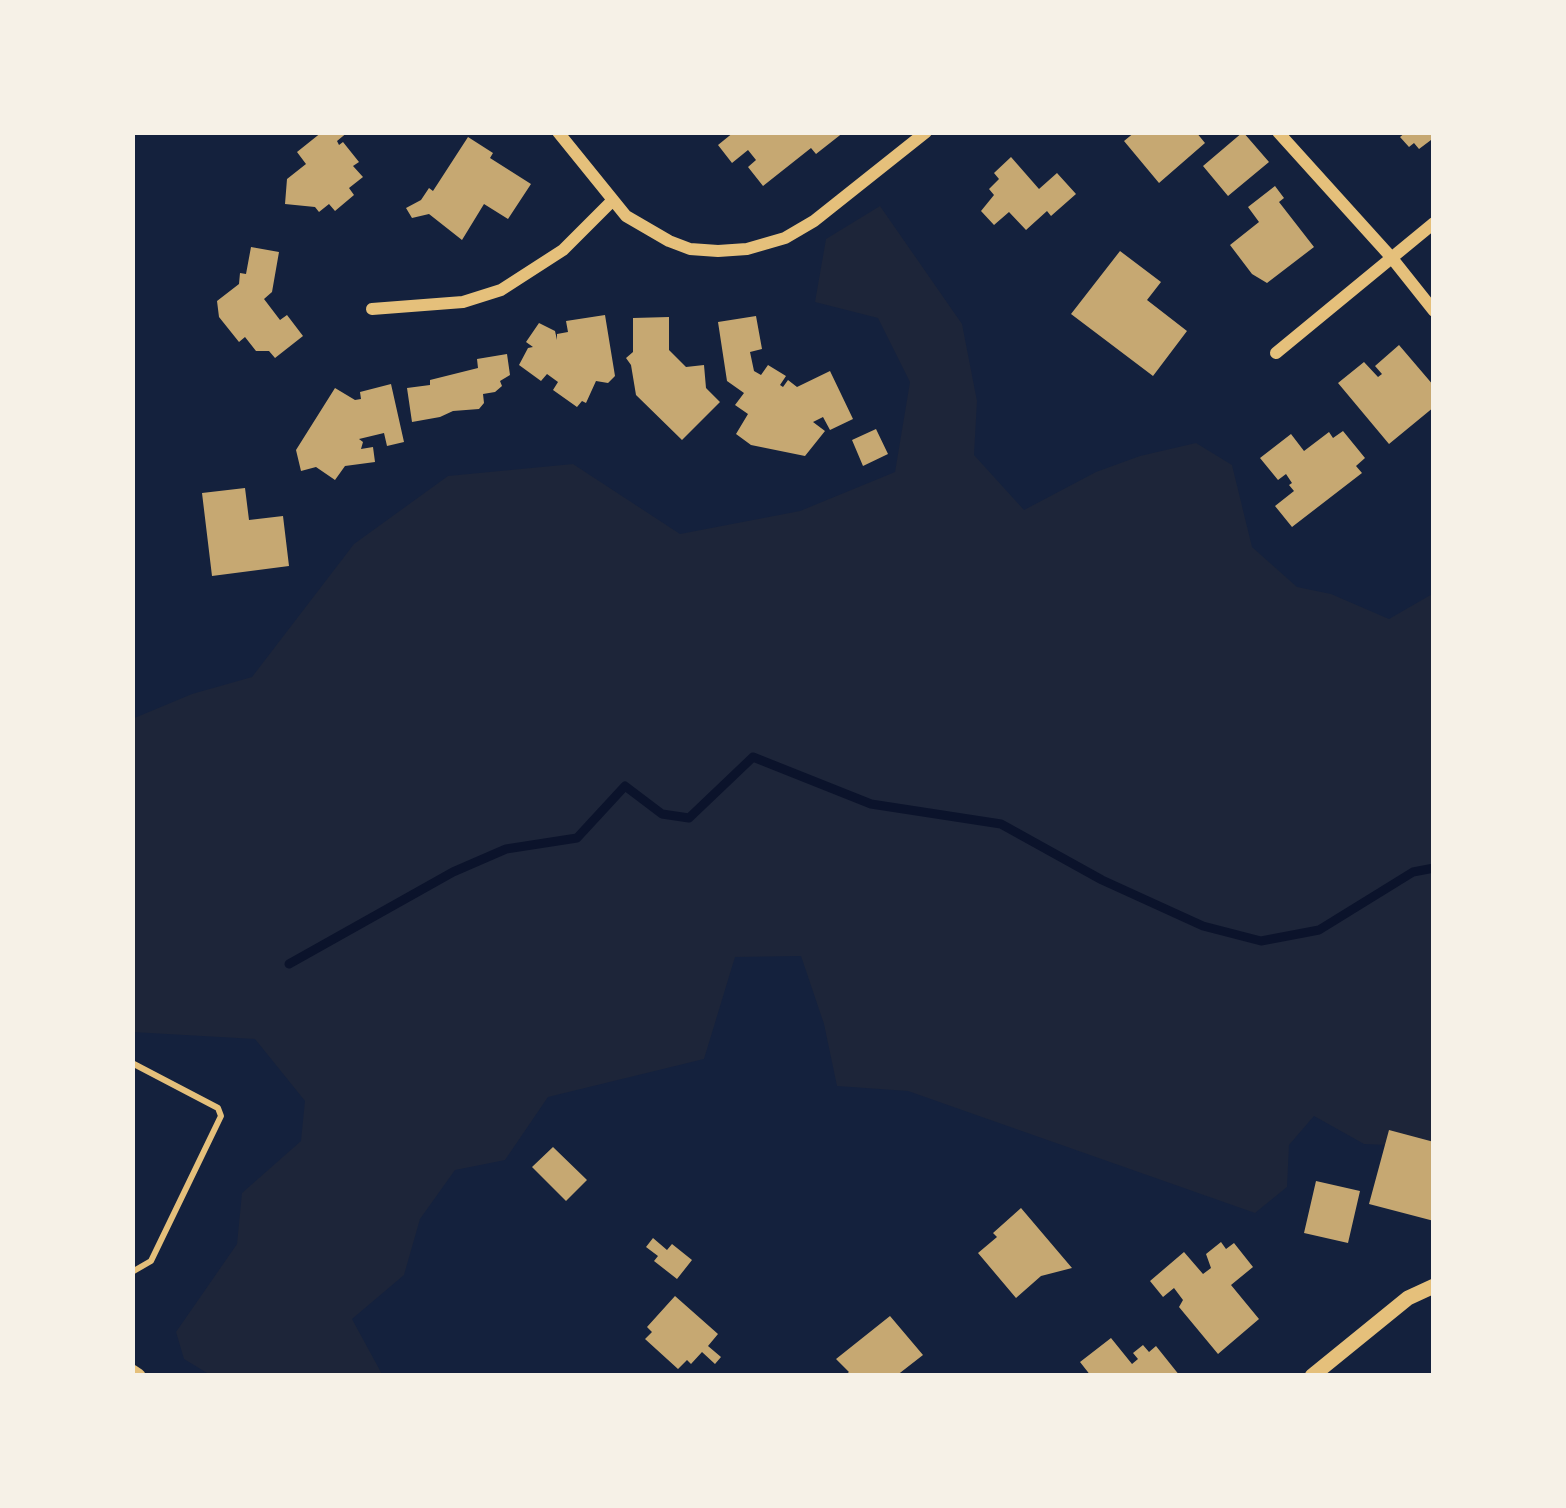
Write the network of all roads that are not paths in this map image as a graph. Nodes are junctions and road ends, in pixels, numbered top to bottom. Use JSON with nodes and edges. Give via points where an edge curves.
{"nodes":[{"id":1,"x":558,"y":132,"type":"edge"},
{"id":2,"x":926,"y":132,"type":"edge"},
{"id":3,"x":1278,"y":132,"type":"edge"},
{"id":4,"x":613,"y":200,"type":"junction"},
{"id":5,"x":1434,"y":224,"type":"edge"},
{"id":6,"x":1391,"y":257,"type":"junction"},
{"id":7,"x":372,"y":309,"type":"dead end"},
{"id":8,"x":1434,"y":310,"type":"edge"},
{"id":9,"x":1276,"y":353,"type":"dead end"},
{"id":10,"x":132,"y":1064,"type":"edge"},
{"id":11,"x":132,"y":1272,"type":"edge"},
{"id":12,"x":1432,"y":1286,"type":"edge"},
{"id":13,"x":1312,"y":1376,"type":"edge"}],
"edges":[{"from":1,"to":4,"type":"street"},
{"from":2,"to":4,"type":"street","via":[[814,221],[747,249],[690,249],[626,216]]},
{"from":3,"to":6,"type":"street"},
{"from":4,"to":7,"type":"street","via":[[562,250],[501,290],[463,302]]},
{"from":5,"to":6,"type":"street"},
{"from":6,"to":8,"type":"street"},
{"from":6,"to":9,"type":"street"},
{"from":10,"to":11,"type":"lane","via":[[221,1115],[152,1261]]},
{"from":12,"to":13,"type":"street"}]}
